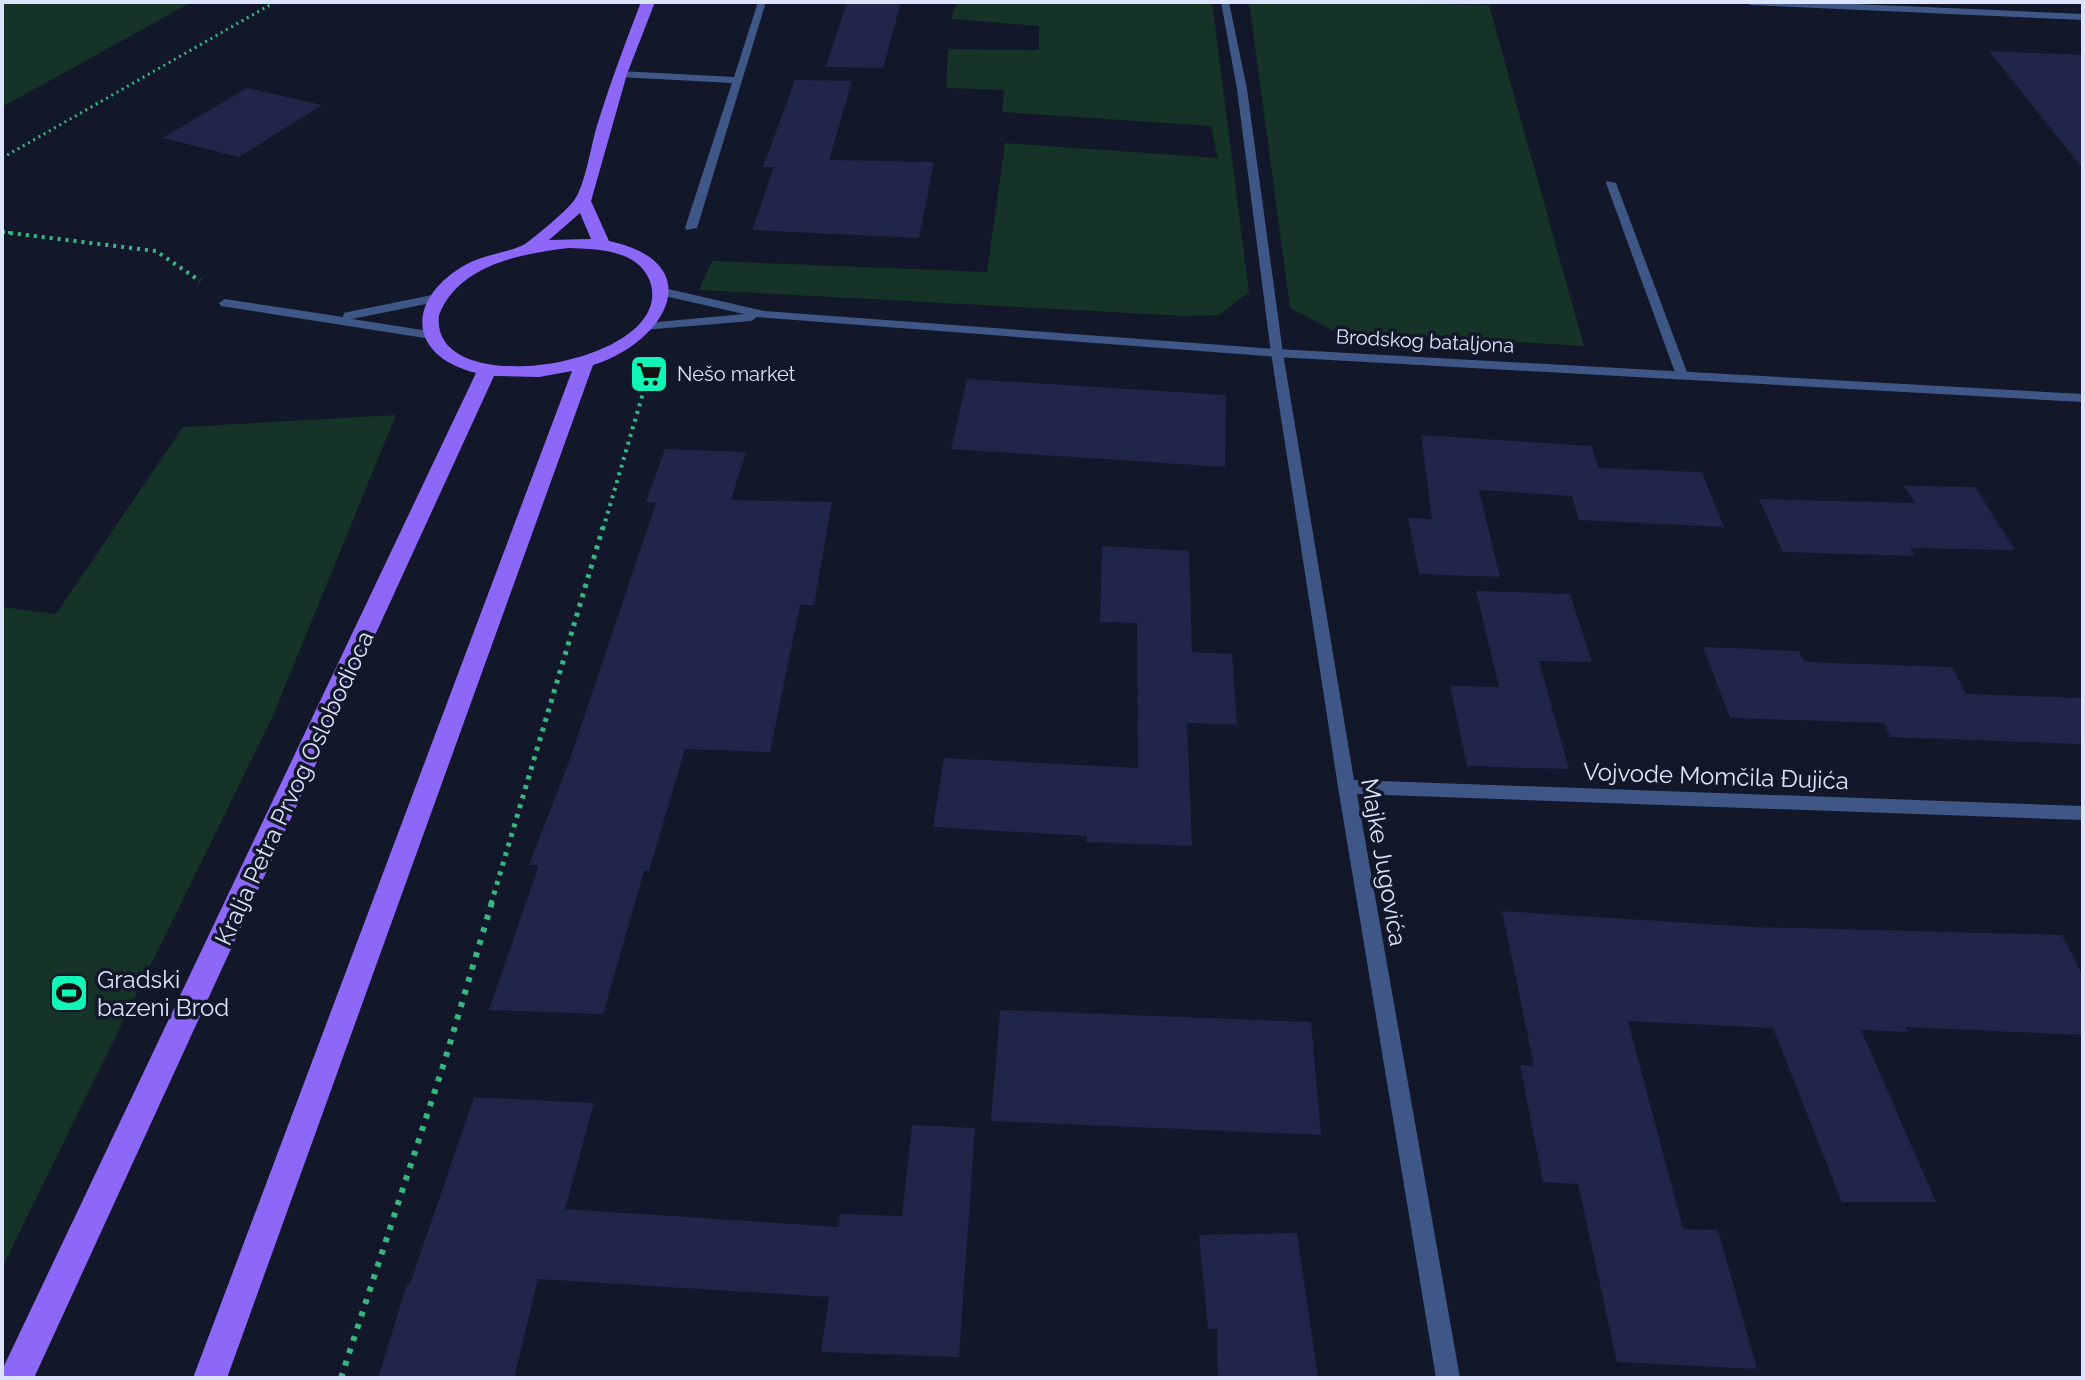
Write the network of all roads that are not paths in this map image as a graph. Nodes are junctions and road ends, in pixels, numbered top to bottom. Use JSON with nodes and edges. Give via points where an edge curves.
{"nodes":[{"id":1,"x":648,"y":2,"type":"edge"},
{"id":2,"x":762,"y":2,"type":"edge"},
{"id":3,"x":1225,"y":2,"type":"edge"},
{"id":4,"x":1750,"y":2,"type":"edge"},
{"id":5,"x":2083,"y":17,"type":"edge"},
{"id":6,"x":620,"y":74,"type":"junction"},
{"id":7,"x":739,"y":80,"type":"junction"},
{"id":8,"x":1611,"y":183,"type":"dead end"},
{"id":9,"x":583,"y":201,"type":"junction"},
{"id":10,"x":691,"y":228,"type":"dead end"},
{"id":11,"x":602,"y":245,"type":"junction"},
{"id":12,"x":531,"y":247,"type":"junction"},
{"id":13,"x":664,"y":292,"type":"junction"},
{"id":14,"x":437,"y":298,"type":"junction"},
{"id":15,"x":225,"y":303,"type":"road end"},
{"id":16,"x":764,"y":315,"type":"junction"},
{"id":17,"x":339,"y":318,"type":"junction"},
{"id":18,"x":647,"y":327,"type":"junction"},
{"id":19,"x":431,"y":335,"type":"junction"},
{"id":20,"x":1277,"y":353,"type":"junction"},
{"id":21,"x":585,"y":362,"type":"junction"},
{"id":22,"x":487,"y":370,"type":"junction"},
{"id":23,"x":1682,"y":375,"type":"junction"},
{"id":24,"x":2083,"y":398,"type":"edge"},
{"id":25,"x":1347,"y":787,"type":"junction"},
{"id":26,"x":2083,"y":813,"type":"edge"},
{"id":27,"x":16,"y":1378,"type":"edge"},
{"id":28,"x":210,"y":1378,"type":"edge"},
{"id":29,"x":1448,"y":1378,"type":"edge"}],
"edges":[{"from":1,"to":6,"type":"main road"},
{"from":2,"to":7,"type":"street"},
{"from":3,"to":20,"type":"street","name":"Majke Jugovića","via":[[1242,89]]},
{"from":4,"to":5,"type":"street"},
{"from":6,"to":7,"type":"street"},
{"from":6,"to":9,"type":"main road"},
{"from":7,"to":10,"type":"street"},
{"from":8,"to":23,"type":"street"},
{"from":9,"to":11,"type":"main road"},
{"from":9,"to":12,"type":"main road"},
{"from":11,"to":12,"type":"main road"},
{"from":11,"to":13,"type":"main road","via":[[646,262]]},
{"from":12,"to":14,"type":"main road","via":[[474,267]]},
{"from":13,"to":16,"type":"street","name":"Brodskog bataljona"},
{"from":13,"to":18,"type":"main road"},
{"from":14,"to":17,"type":"street"},
{"from":14,"to":19,"type":"main road","via":[[429,316]]},
{"from":15,"to":17,"type":"street","via":[[294,317]]},
{"from":16,"to":18,"type":"street","name":"Brodskog bataljona"},
{"from":16,"to":20,"type":"street","name":"Brodskog bataljona"},
{"from":17,"to":19,"type":"street"},
{"from":18,"to":21,"type":"main road","via":[[615,350]]},
{"from":19,"to":22,"type":"main road","via":[[461,362]]},
{"from":20,"to":23,"type":"street","name":"Brodskog bataljona"},
{"from":20,"to":25,"type":"street","name":"Majke Jugovića"},
{"from":21,"to":22,"type":"main road","via":[[530,372]]},
{"from":21,"to":28,"type":"main road"},
{"from":22,"to":27,"type":"main road","name":"Kralja Petra Prvog Oslobodioca"},
{"from":23,"to":24,"type":"street","name":"Brodskog bataljona"},
{"from":25,"to":26,"type":"street","name":"Vojvode Momčila Đujića"},
{"from":25,"to":29,"type":"street","name":"Majke Jugovića"}]}
